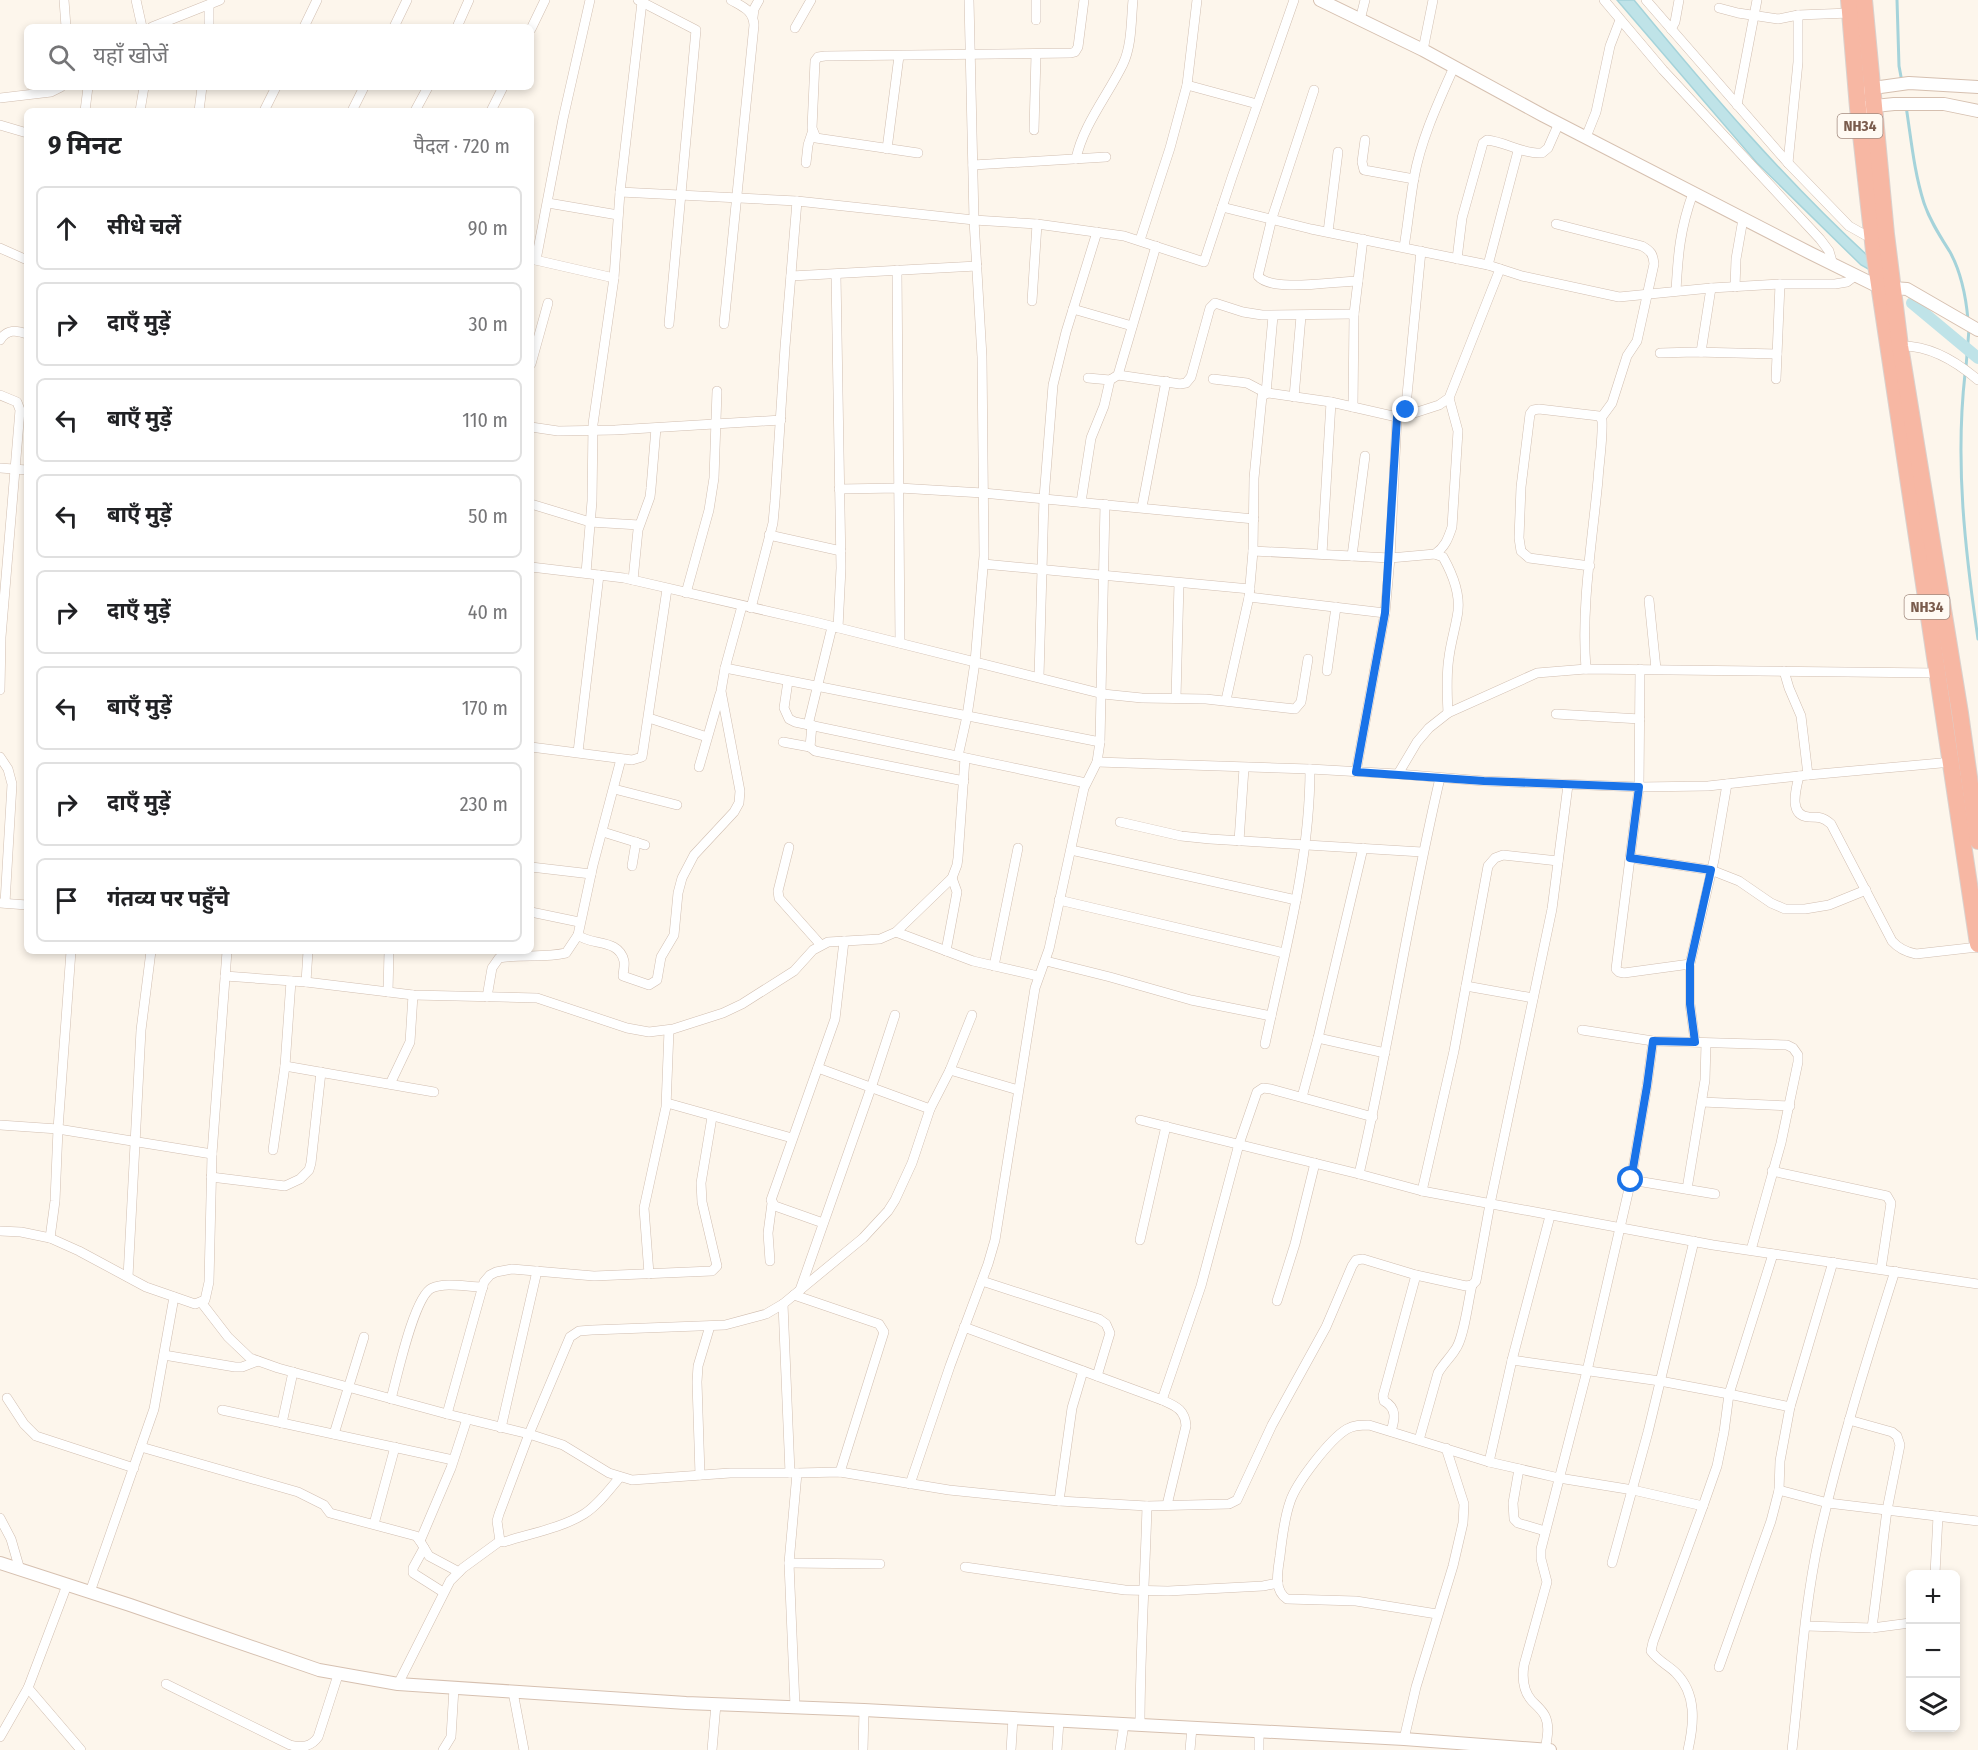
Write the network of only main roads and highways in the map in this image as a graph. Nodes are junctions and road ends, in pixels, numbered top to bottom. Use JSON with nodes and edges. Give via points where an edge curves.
{"nodes":[{"id":1,"x":1864,"y":0,"type":"edge"},
{"id":2,"x":1850,"y":7,"type":"edge"},
{"id":3,"x":1864,"y":89,"type":"junction"},
{"id":4,"x":1885,"y":278,"type":"junction"},
{"id":5,"x":1976,"y":807,"type":"edge"},
{"id":6,"x":1978,"y":841,"type":"edge"},
{"id":7,"x":1978,"y":945,"type":"edge"}],
"edges":[{"from":1,"to":3,"type":"highway","number":"NH34"},
{"from":2,"to":3,"type":"highway","number":"NH34"},
{"from":3,"to":4,"type":"highway","number":"NH34","via":[[1878,245]]},
{"from":4,"to":5,"type":"highway","number":"NH34","via":[[1900,346]]},
{"from":4,"to":7,"type":"highway","number":"NH34","via":[[1937,673]]},
{"from":5,"to":6,"type":"highway","number":"NH34"}]}
